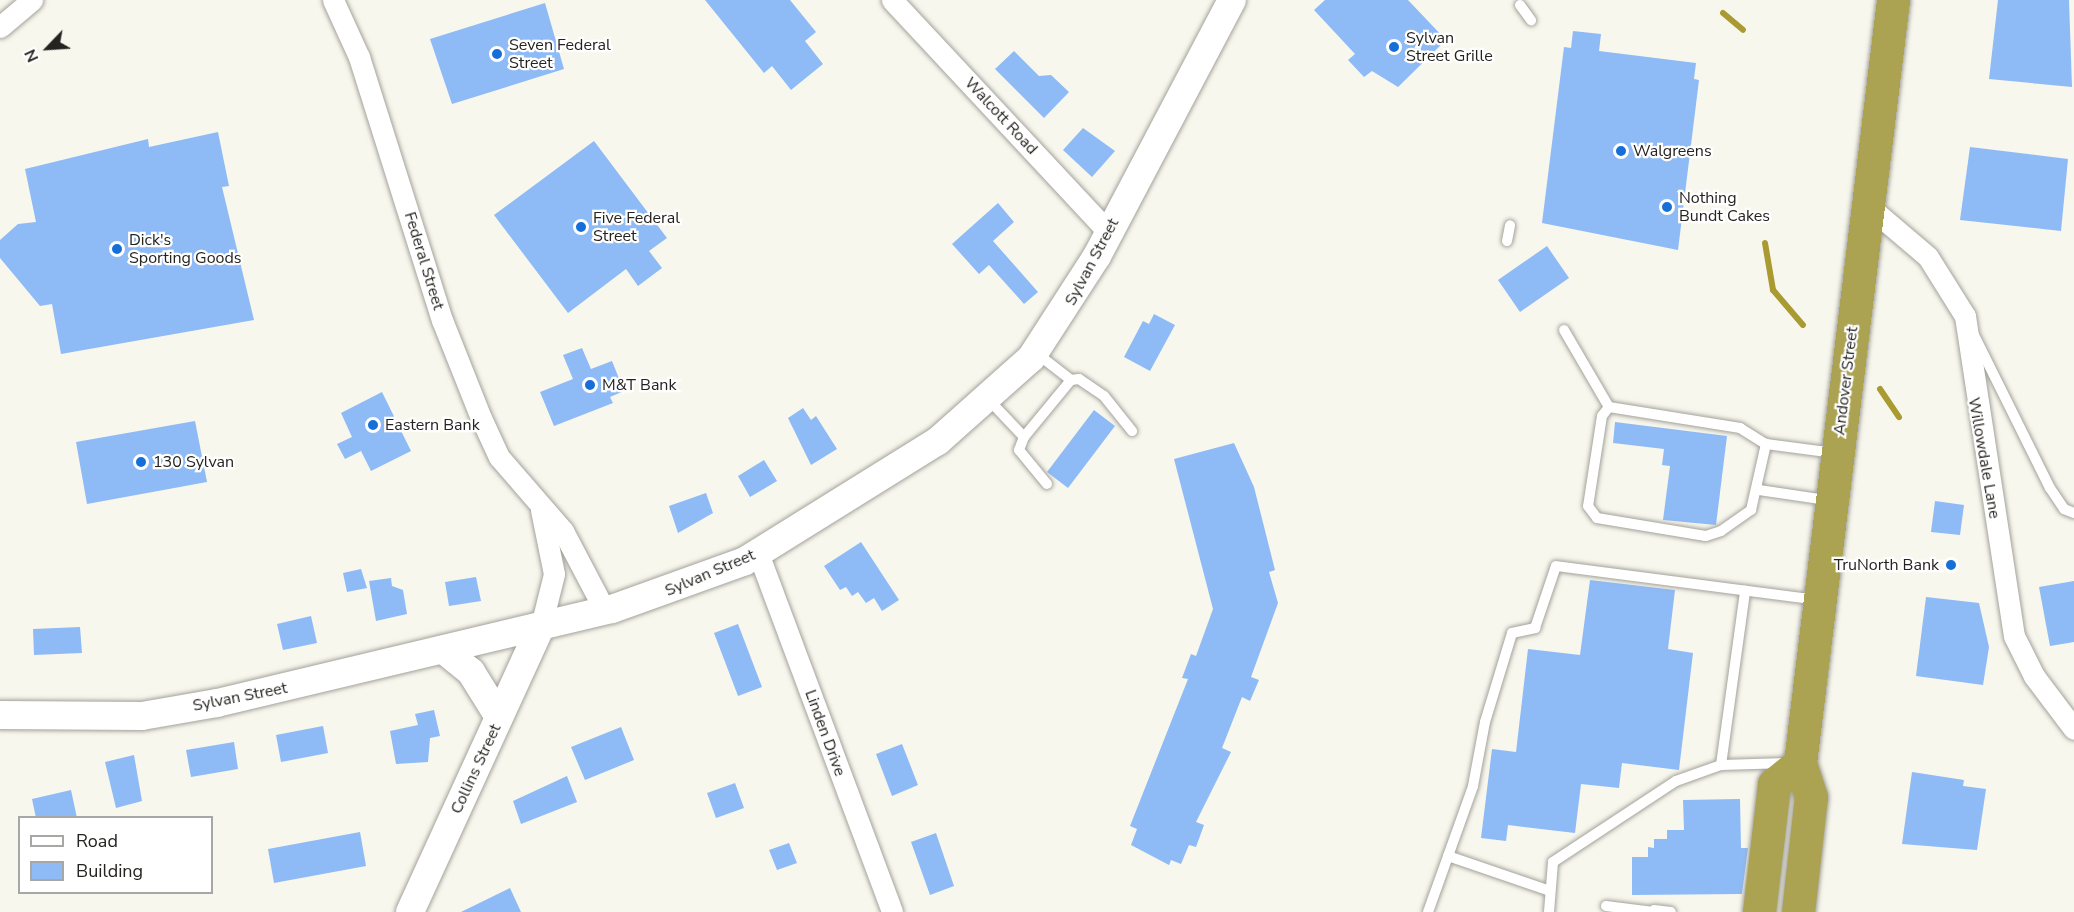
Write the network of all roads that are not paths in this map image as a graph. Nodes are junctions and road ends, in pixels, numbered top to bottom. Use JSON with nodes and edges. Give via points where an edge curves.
{"nodes":[{"id":1,"x":32,"y":0,"type":"edge"},
{"id":2,"x":333,"y":0,"type":"edge"},
{"id":3,"x":892,"y":0,"type":"edge"},
{"id":4,"x":1232,"y":0,"type":"edge"},
{"id":5,"x":1893,"y":0,"type":"edge"},
{"id":6,"x":1520,"y":5,"type":"dead end"},
{"id":7,"x":1531,"y":20,"type":"dead end"},
{"id":8,"x":0,"y":27,"type":"edge"},
{"id":9,"x":1867,"y":205,"type":"junction"},
{"id":10,"x":1510,"y":225,"type":"dead end"},
{"id":11,"x":1108,"y":233,"type":"junction"},
{"id":12,"x":1507,"y":241,"type":"dead end"},
{"id":13,"x":1965,"y":316,"type":"junction"},
{"id":14,"x":1564,"y":330,"type":"dead end"},
{"id":15,"x":1035,"y":352,"type":"junction"},
{"id":16,"x":1071,"y":380,"type":"junction"},
{"id":17,"x":989,"y":400,"type":"junction"},
{"id":18,"x":1610,"y":407,"type":"junction"},
{"id":19,"x":1132,"y":431,"type":"dead end"},
{"id":20,"x":1024,"y":437,"type":"junction"},
{"id":21,"x":1766,"y":444,"type":"junction"},
{"id":22,"x":1837,"y":453,"type":"junction"},
{"id":23,"x":1047,"y":484,"type":"dead end"},
{"id":24,"x":1759,"y":490,"type":"junction"},
{"id":25,"x":1832,"y":501,"type":"junction"},
{"id":26,"x":540,"y":509,"type":"junction"},
{"id":27,"x":2074,"y":513,"type":"edge"},
{"id":28,"x":758,"y":553,"type":"junction"},
{"id":29,"x":1745,"y":591,"type":"junction"},
{"id":30,"x":1820,"y":601,"type":"junction"},
{"id":31,"x":605,"y":611,"type":"junction"},
{"id":32,"x":541,"y":626,"type":"junction"},
{"id":33,"x":444,"y":650,"type":"junction"},
{"id":34,"x":0,"y":715,"type":"edge"},
{"id":35,"x":499,"y":717,"type":"junction"},
{"id":36,"x":2074,"y":729,"type":"edge"},
{"id":37,"x":1800,"y":763,"type":"junction"},
{"id":38,"x":1721,"y":765,"type":"junction"},
{"id":39,"x":1448,"y":856,"type":"junction"},
{"id":40,"x":1550,"y":891,"type":"junction"},
{"id":41,"x":1606,"y":906,"type":"dead end"},
{"id":42,"x":1654,"y":911,"type":"edge"},
{"id":43,"x":410,"y":912,"type":"edge"},
{"id":44,"x":892,"y":912,"type":"edge"},
{"id":45,"x":1428,"y":912,"type":"edge"},
{"id":46,"x":1549,"y":912,"type":"edge"},
{"id":47,"x":1671,"y":912,"type":"edge"},
{"id":48,"x":1759,"y":912,"type":"edge"},
{"id":49,"x":1798,"y":912,"type":"edge"}],
"edges":[{"from":1,"to":8,"type":"street"},
{"from":2,"to":26,"type":"street","name":"Federal Street","via":[[385,131],[464,378],[500,457]]},
{"from":3,"to":11,"type":"street","name":"Walcott Road"},
{"from":4,"to":11,"type":"main road","name":"Sylvan Street"},
{"from":5,"to":9,"type":"highway","name":"Andover Street"},
{"from":6,"to":7,"type":"lane"},
{"from":9,"to":13,"type":"street","name":"Willowdale Lane","via":[[1928,257]]},
{"from":9,"to":22,"type":"highway","name":"Andover Street"},
{"from":10,"to":12,"type":"lane"},
{"from":11,"to":15,"type":"main road","name":"Sylvan Street","via":[[1063,316]]},
{"from":13,"to":27,"type":"lane","via":[[2050,488],[2064,508]]},
{"from":13,"to":36,"type":"street","name":"Willowdale Lane","via":[[2014,636],[2034,676]]},
{"from":14,"to":18,"type":"lane"},
{"from":15,"to":16,"type":"lane"},
{"from":15,"to":17,"type":"main road","name":"Sylvan Street"},
{"from":16,"to":19,"type":"lane","via":[[1079,379],[1104,396]]},
{"from":16,"to":20,"type":"lane"},
{"from":17,"to":20,"type":"lane"},
{"from":17,"to":28,"type":"main road","name":"Sylvan Street","via":[[938,441]]},
{"from":18,"to":21,"type":"lane","via":[[1740,428]]},
{"from":18,"to":24,"type":"lane","via":[[1602,416],[1588,506],[1597,518],[1706,536],[1750,510]]},
{"from":20,"to":23,"type":"lane","via":[[1019,450]]},
{"from":21,"to":22,"type":"lane"},
{"from":21,"to":24,"type":"lane"},
{"from":22,"to":25,"type":"highway","name":"Andover Street"},
{"from":24,"to":25,"type":"lane"},
{"from":25,"to":30,"type":"highway","name":"Andover Street"},
{"from":26,"to":31,"type":"street","name":"Federal Street","via":[[563,531]]},
{"from":26,"to":32,"type":"street","name":"Federal Street","via":[[554,574]]},
{"from":28,"to":31,"type":"main road","name":"Sylvan Street"},
{"from":28,"to":44,"type":"street","name":"Linden Drive"},
{"from":29,"to":30,"type":"lane"},
{"from":29,"to":38,"type":"lane"},
{"from":29,"to":39,"type":"lane","via":[[1556,566],[1535,628],[1512,633],[1485,722],[1473,786]]},
{"from":30,"to":37,"type":"highway","name":"Andover Street"},
{"from":31,"to":32,"type":"main road","name":"Sylvan Street"},
{"from":32,"to":33,"type":"main road","name":"Sylvan Street"},
{"from":32,"to":35,"type":"main road","name":"Collins Street"},
{"from":33,"to":34,"type":"main road","name":"Sylvan Street","via":[[142,716]]},
{"from":33,"to":35,"type":"main road","via":[[471,672]]},
{"from":35,"to":43,"type":"main road","name":"Collins Street"},
{"from":37,"to":38,"type":"lane"},
{"from":37,"to":48,"type":"highway","via":[[1774,784]]},
{"from":37,"to":49,"type":"highway","name":"Andover Street","via":[[1811,797]]},
{"from":38,"to":40,"type":"lane","via":[[1676,781],[1553,862]]},
{"from":39,"to":40,"type":"lane"},
{"from":39,"to":45,"type":"lane"},
{"from":40,"to":46,"type":"lane"},
{"from":41,"to":42,"type":"lane"},
{"from":42,"to":47,"type":"lane"}]}
